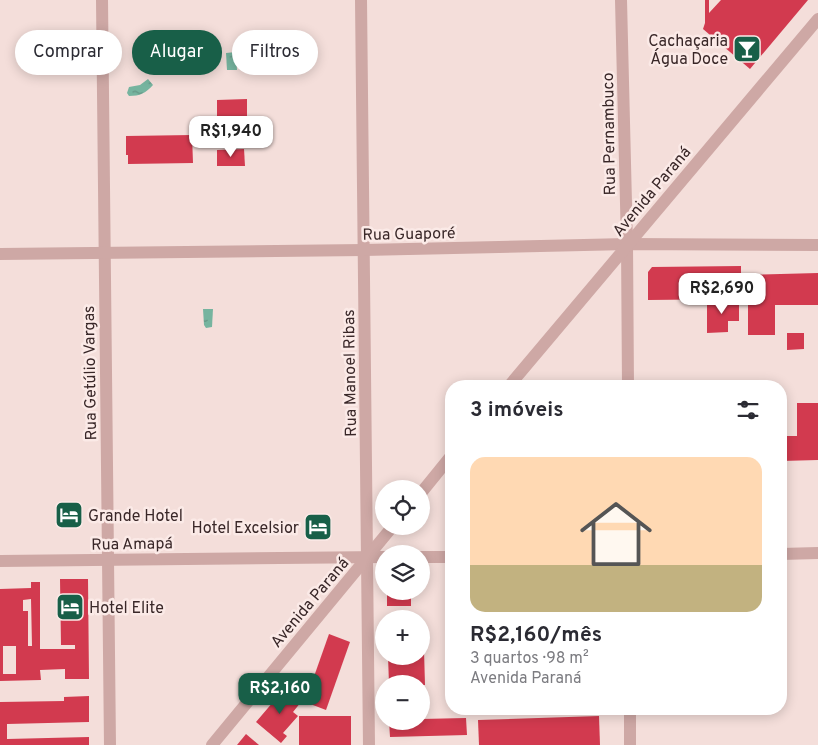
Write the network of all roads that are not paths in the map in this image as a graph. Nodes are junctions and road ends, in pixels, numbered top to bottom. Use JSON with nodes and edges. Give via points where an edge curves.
{"nodes":[{"id":1,"x":102,"y":0,"type":"edge"},
{"id":2,"x":362,"y":0,"type":"edge"},
{"id":3,"x":622,"y":0,"type":"edge"},
{"id":4,"x":818,"y":18,"type":"edge"},
{"id":5,"x":627,"y":244,"type":"junction"},
{"id":6,"x":818,"y":246,"type":"edge"},
{"id":7,"x":364,"y":250,"type":"junction"},
{"id":8,"x":104,"y":253,"type":"junction"},
{"id":9,"x":0,"y":254,"type":"edge"},
{"id":10,"x":515,"y":380,"type":"edge"},
{"id":11,"x":628,"y":380,"type":"edge"},
{"id":12,"x":445,"y":463,"type":"edge"},
{"id":13,"x":430,"y":481,"type":"edge"},
{"id":14,"x":386,"y":535,"type":"edge"},
{"id":15,"x":818,"y":553,"type":"edge"},
{"id":16,"x":787,"y":554,"type":"edge"},
{"id":17,"x":368,"y":557,"type":"junction"},
{"id":18,"x":375,"y":557,"type":"edge"},
{"id":19,"x":430,"y":557,"type":"edge"},
{"id":20,"x":445,"y":557,"type":"edge"},
{"id":21,"x":108,"y":560,"type":"junction"},
{"id":22,"x":0,"y":561,"type":"edge"},
{"id":23,"x":630,"y":715,"type":"edge"},
{"id":24,"x":110,"y":745,"type":"edge"},
{"id":25,"x":212,"y":745,"type":"edge"},
{"id":26,"x":369,"y":745,"type":"edge"},
{"id":27,"x":630,"y":745,"type":"edge"}],
"edges":[{"from":1,"to":8,"type":"street","name":"Rua Getúlio Vargas"},
{"from":2,"to":7,"type":"street","name":"Rua Manoel Ribas"},
{"from":3,"to":5,"type":"street","name":"Rua Pernambuco"},
{"from":4,"to":5,"type":"street","name":"Avenida Paraná"},
{"from":5,"to":6,"type":"street","name":"Rua Guaporé"},
{"from":5,"to":7,"type":"street","name":"Rua Guaporé"},
{"from":5,"to":10,"type":"street","name":"Avenida Paraná"},
{"from":5,"to":11,"type":"street","name":"Rua Pernambuco"},
{"from":7,"to":8,"type":"street","name":"Rua Guaporé"},
{"from":7,"to":17,"type":"street","name":"Rua Manoel Ribas"},
{"from":8,"to":9,"type":"street","name":"Rua Guaporé"},
{"from":8,"to":21,"type":"street","name":"Rua Getúlio Vargas"},
{"from":12,"to":13,"type":"street"},
{"from":14,"to":17,"type":"street","name":"Avenida Paraná"},
{"from":15,"to":16,"type":"street"},
{"from":17,"to":18,"type":"street","name":"Rua Amapá"},
{"from":17,"to":21,"type":"street","name":"Rua Amapá"},
{"from":17,"to":25,"type":"street","name":"Avenida Paraná"},
{"from":17,"to":26,"type":"street","name":"Rua Manoel Ribas"},
{"from":19,"to":20,"type":"street"},
{"from":21,"to":22,"type":"street","name":"Rua Amapá"},
{"from":21,"to":24,"type":"street","name":"Rua Getúlio Vargas"},
{"from":23,"to":27,"type":"street"}]}
